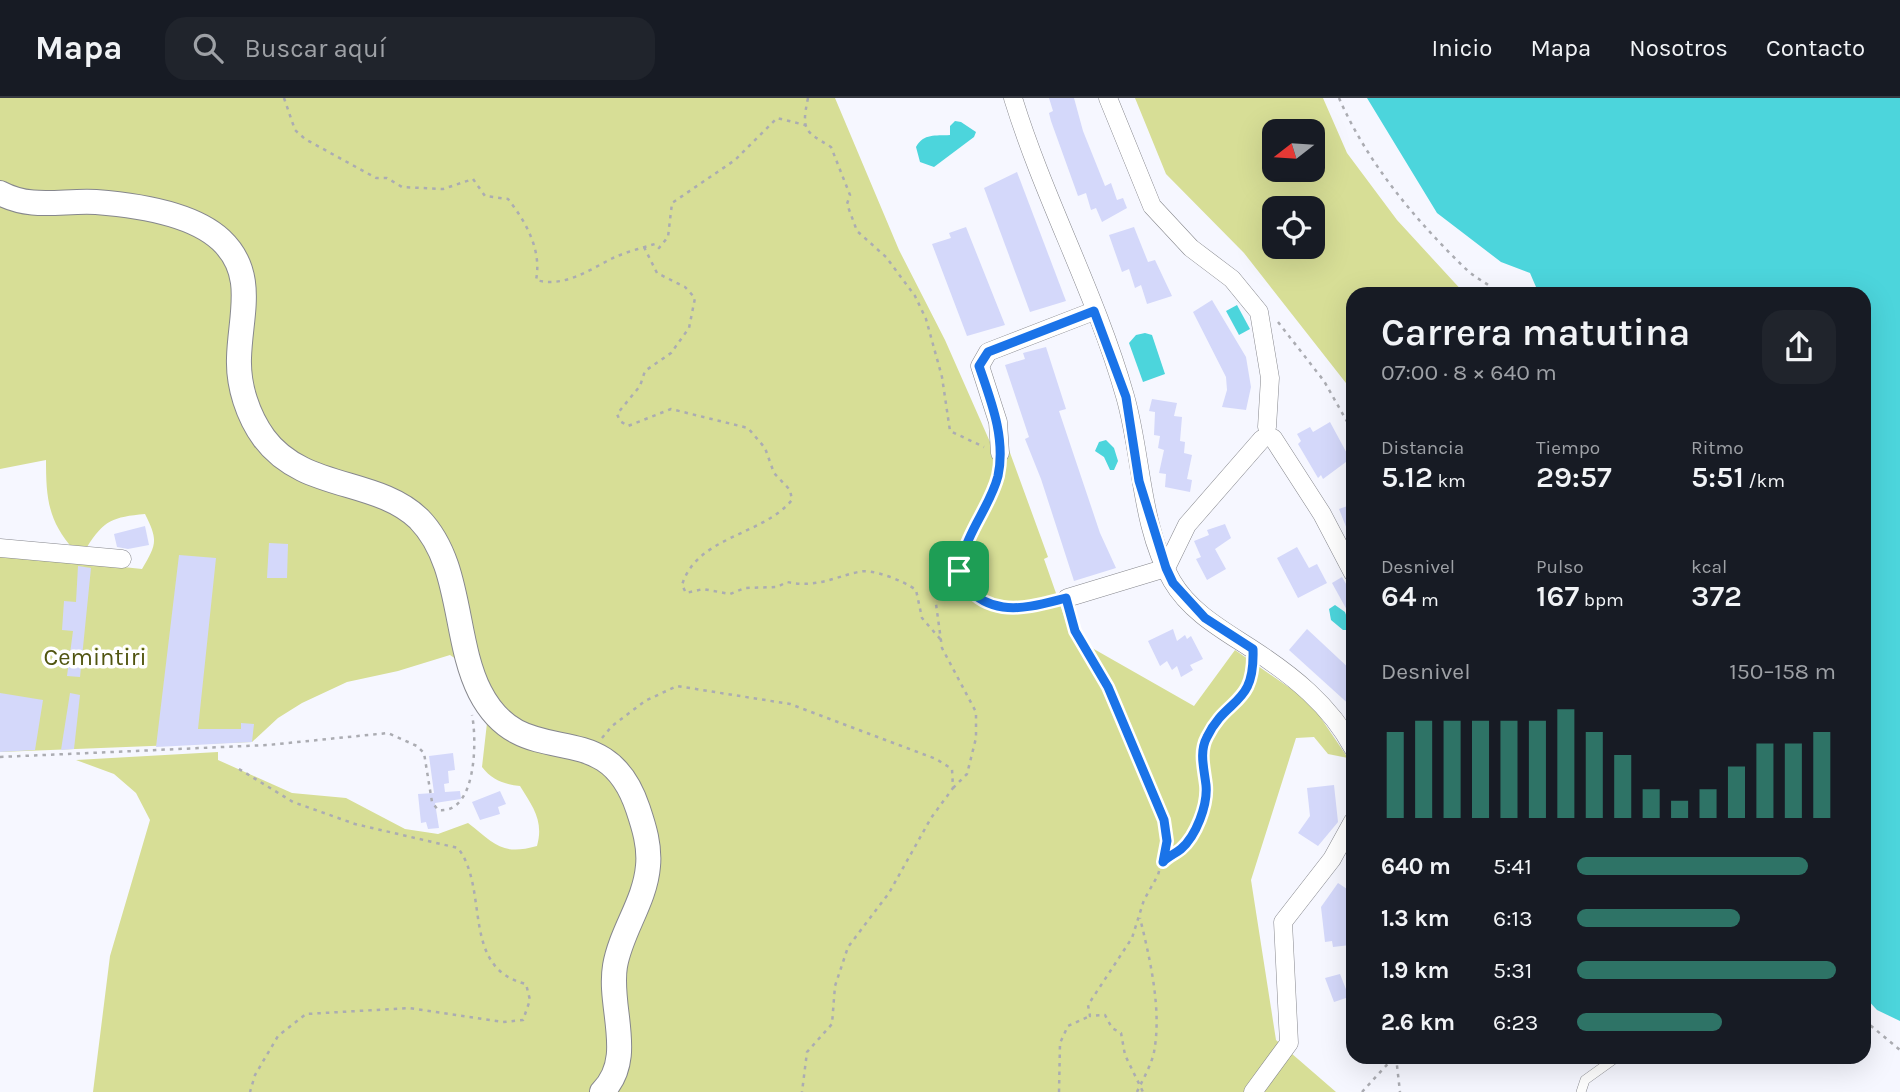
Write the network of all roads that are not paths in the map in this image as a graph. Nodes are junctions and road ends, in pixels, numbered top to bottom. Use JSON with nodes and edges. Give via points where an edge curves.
{"nodes":[{"id":1,"x":1013,"y":98,"type":"edge"},
{"id":2,"x":1108,"y":98,"type":"edge"},
{"id":3,"x":0,"y":192,"type":"edge"},
{"id":4,"x":1094,"y":311,"type":"junction"},
{"id":5,"x":1267,"y":435,"type":"junction"},
{"id":6,"x":1000,"y":453,"type":"road end"},
{"id":7,"x":0,"y":548,"type":"edge"},
{"id":8,"x":122,"y":559,"type":"dead end"},
{"id":9,"x":1346,"y":560,"type":"edge"},
{"id":10,"x":1166,"y":568,"type":"junction"},
{"id":11,"x":1066,"y":598,"type":"road end"},
{"id":12,"x":1346,"y":735,"type":"edge"},
{"id":13,"x":1346,"y":834,"type":"edge"},
{"id":14,"x":1607,"y":1064,"type":"edge"},
{"id":15,"x":602,"y":1092,"type":"edge"},
{"id":16,"x":1252,"y":1092,"type":"edge"},
{"id":17,"x":1581,"y":1092,"type":"edge"}],
"edges":[{"from":1,"to":4,"type":"street"},
{"from":2,"to":5,"type":"street","via":[[1152,206],[1191,248],[1232,279],[1259,312],[1270,379]]},
{"from":3,"to":15,"type":"main road","via":[[34,204],[95,202],[132,207],[197,225],[219,239],[234,256],[246,285],[239,360],[242,389],[265,439],[303,470],[401,505],[419,520],[446,568],[478,690],[492,712],[523,736],[592,751],[621,772],[646,835],[649,861],[643,893],[615,966],[620,1051],[617,1069]]},
{"from":4,"to":6,"type":"street","via":[[988,352],[979,366],[998,422]]},
{"from":4,"to":10,"type":"street","via":[[1126,397],[1139,481]]},
{"from":5,"to":9,"type":"street","via":[[1322,514]]},
{"from":5,"to":10,"type":"street","via":[[1187,525]]},
{"from":7,"to":8,"type":"street"},
{"from":10,"to":11,"type":"street"},
{"from":10,"to":12,"type":"street","via":[[1173,583],[1205,618],[1310,691]]},
{"from":13,"to":16,"type":"street","via":[[1283,922],[1289,1043]]},
{"from":14,"to":17,"type":"lane","via":[[1584,1080]]}]}
